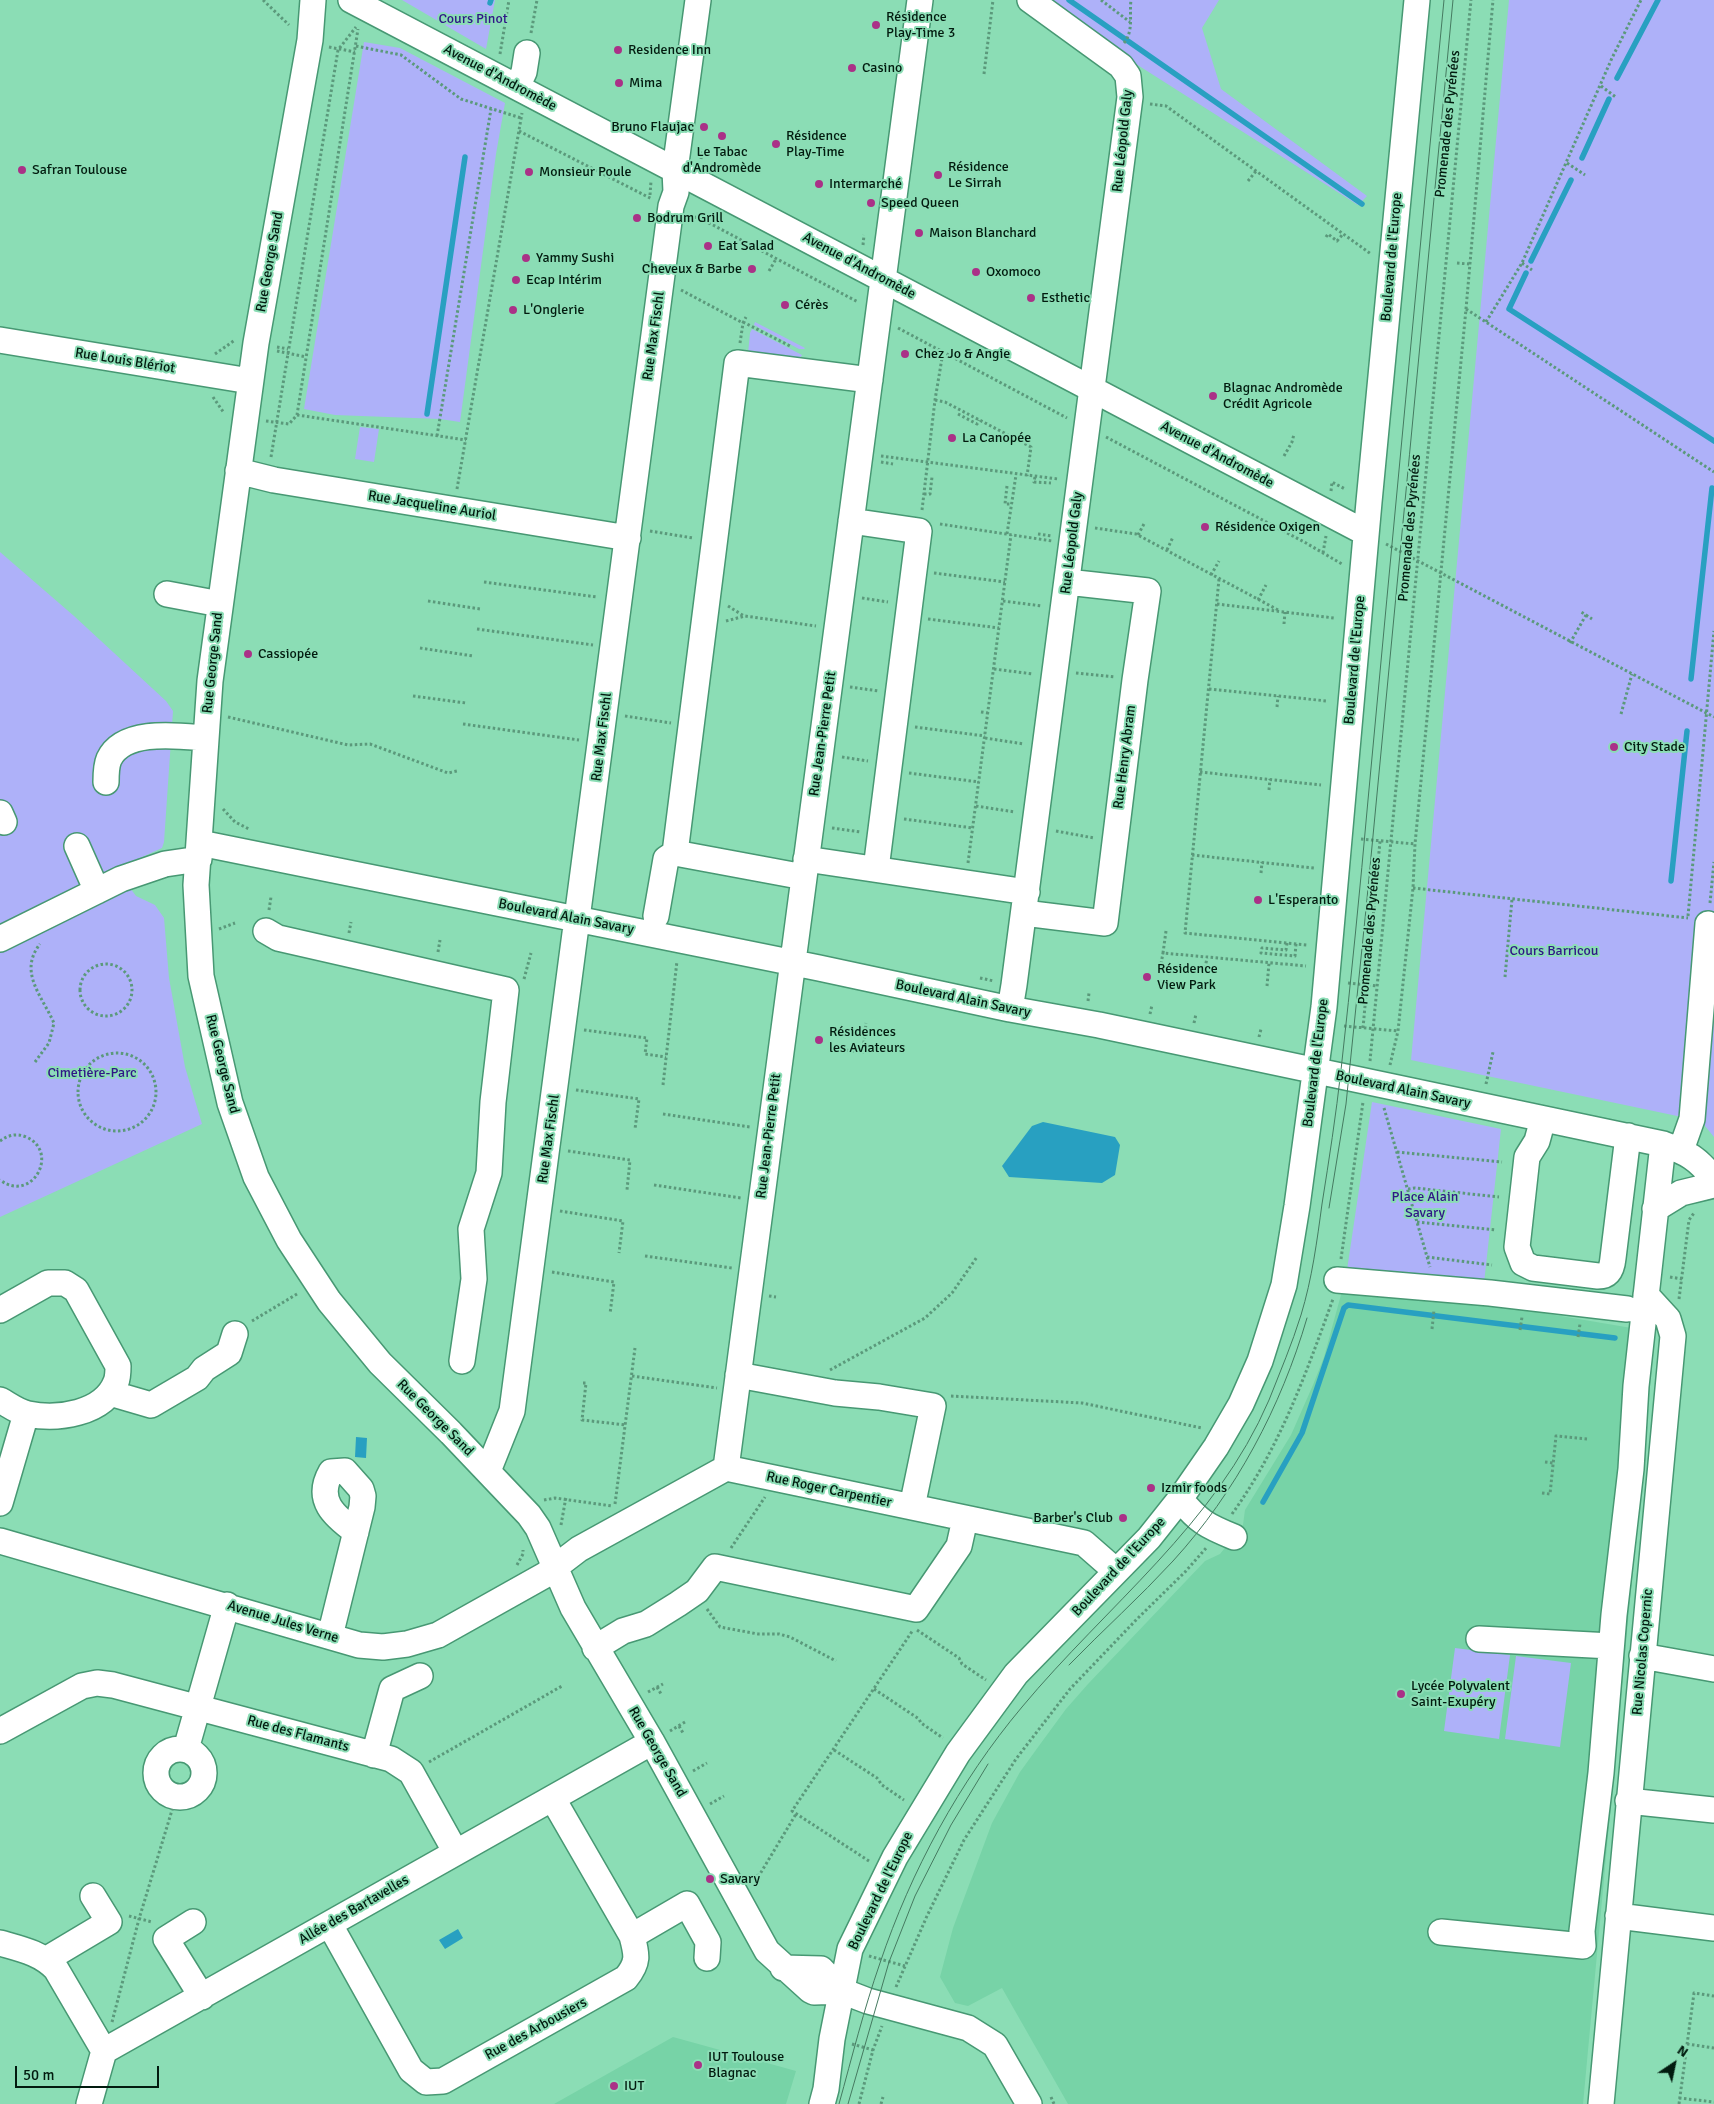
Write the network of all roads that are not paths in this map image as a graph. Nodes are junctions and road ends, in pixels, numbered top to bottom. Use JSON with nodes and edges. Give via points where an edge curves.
{"nodes":[{"id":1,"x":313,"y":0,"type":"edge"},
{"id":2,"x":351,"y":0,"type":"edge"},
{"id":3,"x":698,"y":0,"type":"edge"},
{"id":4,"x":920,"y":0,"type":"edge"},
{"id":5,"x":1030,"y":0,"type":"edge"},
{"id":6,"x":1417,"y":0,"type":"edge"},
{"id":7,"x":527,"y":53,"type":"road end"},
{"id":8,"x":521,"y":89,"type":"junction"},
{"id":9,"x":675,"y":170,"type":"junction"},
{"id":10,"x":884,"y":279,"type":"junction"},
{"id":11,"x":0,"y":340,"type":"edge"},
{"id":12,"x":870,"y":380,"type":"junction"},
{"id":13,"x":250,"y":381,"type":"junction"},
{"id":14,"x":1092,"y":388,"type":"junction"},
{"id":15,"x":238,"y":471,"type":"junction"},
{"id":16,"x":851,"y":521,"type":"junction"},
{"id":17,"x":635,"y":534,"type":"junction"},
{"id":18,"x":1375,"y":538,"type":"junction"},
{"id":19,"x":1067,"y":582,"type":"junction"},
{"id":20,"x":167,"y":594,"type":"dead end"},
{"id":21,"x":220,"y":604,"type":"junction"},
{"id":22,"x":206,"y":738,"type":"junction"},
{"id":23,"x":106,"y":782,"type":"dead end"},
{"id":24,"x":77,"y":846,"type":"dead end"},
{"id":25,"x":199,"y":851,"type":"junction"},
{"id":26,"x":675,"y":853,"type":"junction"},
{"id":27,"x":805,"y":868,"type":"junction"},
{"id":28,"x":876,"y":869,"type":"junction"},
{"id":29,"x":97,"y":891,"type":"junction"},
{"id":30,"x":1025,"y":902,"type":"junction"},
{"id":31,"x":656,"y":916,"type":"dead end"},
{"id":32,"x":577,"y":920,"type":"junction"},
{"id":33,"x":1698,"y":922,"type":"road end"},
{"id":34,"x":266,"y":931,"type":"dead end"},
{"id":35,"x":0,"y":939,"type":"edge"},
{"id":36,"x":792,"y":962,"type":"junction"},
{"id":37,"x":1010,"y":1009,"type":"junction"},
{"id":38,"x":1316,"y":1072,"type":"junction"},
{"id":39,"x":1512,"y":1113,"type":"junction"},
{"id":40,"x":1543,"y":1119,"type":"junction"},
{"id":41,"x":1628,"y":1136,"type":"junction"},
{"id":42,"x":1672,"y":1147,"type":"junction"},
{"id":43,"x":1527,"y":1157,"type":"junction"},
{"id":44,"x":1714,"y":1179,"type":"edge"},
{"id":45,"x":1714,"y":1185,"type":"edge"},
{"id":46,"x":1656,"y":1209,"type":"junction"},
{"id":47,"x":1337,"y":1280,"type":"dead end"},
{"id":48,"x":1636,"y":1302,"type":"junction"},
{"id":49,"x":0,"y":1310,"type":"edge"},
{"id":50,"x":235,"y":1334,"type":"dead end"},
{"id":51,"x":462,"y":1361,"type":"dead end"},
{"id":52,"x":730,"y":1382,"type":"junction"},
{"id":53,"x":110,"y":1393,"type":"junction"},
{"id":54,"x":0,"y":1400,"type":"edge"},
{"id":55,"x":26,"y":1414,"type":"junction"},
{"id":56,"x":726,"y":1468,"type":"junction"},
{"id":57,"x":488,"y":1471,"type":"junction"},
{"id":58,"x":1180,"y":1499,"type":"junction"},
{"id":59,"x":0,"y":1503,"type":"edge"},
{"id":60,"x":912,"y":1507,"type":"junction"},
{"id":61,"x":965,"y":1519,"type":"junction"},
{"id":62,"x":356,"y":1532,"type":"dead end"},
{"id":63,"x":1234,"y":1537,"type":"dead end"},
{"id":64,"x":0,"y":1541,"type":"edge"},
{"id":65,"x":555,"y":1568,"type":"junction"},
{"id":66,"x":1116,"y":1571,"type":"junction"},
{"id":67,"x":227,"y":1605,"type":"junction"},
{"id":68,"x":330,"y":1636,"type":"junction"},
{"id":69,"x":1478,"y":1639,"type":"dead end"},
{"id":70,"x":1611,"y":1646,"type":"junction"},
{"id":71,"x":596,"y":1648,"type":"junction"},
{"id":72,"x":1642,"y":1656,"type":"junction"},
{"id":73,"x":1714,"y":1669,"type":"edge"},
{"id":74,"x":420,"y":1676,"type":"dead end"},
{"id":75,"x":197,"y":1706,"type":"junction"},
{"id":76,"x":1,"y":1729,"type":"edge"},
{"id":77,"x":661,"y":1737,"type":"junction"},
{"id":78,"x":186,"y":1748,"type":"junction"},
{"id":79,"x":374,"y":1755,"type":"junction"},
{"id":80,"x":553,"y":1799,"type":"junction"},
{"id":81,"x":1628,"y":1801,"type":"junction"},
{"id":82,"x":1714,"y":1810,"type":"edge"},
{"id":83,"x":455,"y":1851,"type":"junction"},
{"id":84,"x":93,"y":1896,"type":"dead end"},
{"id":85,"x":1618,"y":1916,"type":"junction"},
{"id":86,"x":193,"y":1922,"type":"dead end"},
{"id":87,"x":330,"y":1925,"type":"junction"},
{"id":88,"x":1714,"y":1928,"type":"edge"},
{"id":89,"x":1441,"y":1932,"type":"dead end"},
{"id":90,"x":632,"y":1936,"type":"junction"},
{"id":91,"x":0,"y":1943,"type":"edge"},
{"id":92,"x":707,"y":1958,"type":"dead end"},
{"id":93,"x":47,"y":1959,"type":"junction"},
{"id":94,"x":842,"y":1990,"type":"junction"},
{"id":95,"x":202,"y":1997,"type":"junction"},
{"id":96,"x":104,"y":2051,"type":"junction"},
{"id":97,"x":89,"y":2104,"type":"edge"},
{"id":98,"x":822,"y":2104,"type":"edge"},
{"id":99,"x":1029,"y":2104,"type":"edge"},
{"id":100,"x":1601,"y":2104,"type":"edge"}],
"edges":[{"from":1,"to":13,"type":"street","name":"Rue George Sand","via":[[310,40]]},
{"from":2,"to":8,"type":"street","name":"Avenue d'Andromède"},
{"from":3,"to":9,"type":"street","name":"Rue Max Fischl"},
{"from":4,"to":10,"type":"street","name":"Rue Jean-Pierre Petit"},
{"from":5,"to":14,"type":"street","name":"Rue Léopold Galy","via":[[1121,66],[1128,76],[1130,97]]},
{"from":6,"to":18,"type":"street","name":"Boulevard de l'Europe"},
{"from":7,"to":8,"type":"street"},
{"from":8,"to":9,"type":"street","name":"Avenue d'Andromède"},
{"from":9,"to":10,"type":"street","name":"Avenue d'Andromède"},
{"from":9,"to":17,"type":"street","name":"Rue Max Fischl","via":[[676,192],[671,206]]},
{"from":10,"to":12,"type":"street","name":"Rue Jean-Pierre Petit"},
{"from":10,"to":14,"type":"street","name":"Avenue d'Andromède"},
{"from":11,"to":13,"type":"street","name":"Rue Louis Blériot"},
{"from":12,"to":16,"type":"street","name":"Rue Jean-Pierre Petit"},
{"from":12,"to":26,"type":"street","via":[[737,363]]},
{"from":13,"to":15,"type":"street","name":"Rue George Sand"},
{"from":14,"to":18,"type":"street","name":"Avenue d'Andromède"},
{"from":14,"to":19,"type":"street","name":"Rue Léopold Galy"},
{"from":15,"to":17,"type":"street","name":"Rue Jacqueline Auriol","via":[[267,479]]},
{"from":15,"to":21,"type":"street","name":"Rue George Sand"},
{"from":16,"to":27,"type":"street","name":"Rue Jean-Pierre Petit"},
{"from":16,"to":28,"type":"street","via":[[919,531]]},
{"from":17,"to":32,"type":"street","name":"Rue Max Fischl"},
{"from":18,"to":38,"type":"street","name":"Boulevard de l'Europe"},
{"from":19,"to":30,"type":"street","name":"Rue Léopold Galy"},
{"from":19,"to":30,"type":"street","name":"Rue Henry Abram","via":[[1148,591],[1104,923]]},
{"from":20,"to":21,"type":"street"},
{"from":21,"to":22,"type":"street","name":"Rue George Sand"},
{"from":22,"to":23,"type":"street","via":[[156,735],[126,743],[109,758]]},
{"from":22,"to":25,"type":"street","name":"Rue George Sand"},
{"from":24,"to":29,"type":"street"},
{"from":25,"to":29,"type":"street"},
{"from":25,"to":32,"type":"street","name":"Boulevard Alain Savary"},
{"from":25,"to":57,"type":"street","name":"Rue George Sand","via":[[196,885],[201,976],[230,1103],[256,1177],[289,1240],[329,1301],[380,1363]]},
{"from":26,"to":27,"type":"street"},
{"from":26,"to":31,"type":"street","via":[[666,858]]},
{"from":27,"to":28,"type":"street"},
{"from":27,"to":36,"type":"street","name":"Rue Jean-Pierre Petit"},
{"from":28,"to":30,"type":"street"},
{"from":29,"to":35,"type":"street"},
{"from":30,"to":37,"type":"street","name":"Rue Léopold Galy"},
{"from":32,"to":36,"type":"street","name":"Boulevard Alain Savary"},
{"from":32,"to":57,"type":"street","name":"Rue Max Fischl","via":[[512,1411]]},
{"from":33,"to":42,"type":"street","via":[[1692,1119]]},
{"from":34,"to":51,"type":"street","via":[[278,938],[506,990],[493,1102],[489,1173],[471,1229],[474,1279]]},
{"from":36,"to":37,"type":"street","name":"Boulevard Alain Savary"},
{"from":36,"to":52,"type":"street","name":"Rue Jean-Pierre Petit"},
{"from":37,"to":38,"type":"street","name":"Boulevard Alain Savary"},
{"from":38,"to":39,"type":"street","name":"Boulevard Alain Savary"},
{"from":38,"to":58,"type":"street","name":"Boulevard de l'Europe","via":[[1284,1285],[1273,1322],[1241,1404]]},
{"from":39,"to":40,"type":"street","name":"Boulevard Alain Savary"},
{"from":39,"to":43,"type":"street"},
{"from":40,"to":41,"type":"street","name":"Boulevard Alain Savary"},
{"from":40,"to":43,"type":"street"},
{"from":41,"to":42,"type":"street","name":"Boulevard Alain Savary"},
{"from":41,"to":43,"type":"street","via":[[1612,1262],[1604,1276],[1533,1268],[1521,1259],[1517,1247]]},
{"from":42,"to":44,"type":"street","name":"Boulevard Alain Savary","via":[[1698,1160]]},
{"from":42,"to":46,"type":"street"},
{"from":45,"to":46,"type":"street","via":[[1681,1193]]},
{"from":46,"to":48,"type":"street"},
{"from":47,"to":48,"type":"street","via":[[1435,1297]]},
{"from":48,"to":70,"type":"street","via":[[1632,1469]]},
{"from":48,"to":72,"type":"street","name":"Rue Nicolas Copernic","via":[[1668,1319],[1673,1336]]},
{"from":49,"to":53,"type":"street","via":[[48,1283],[65,1283],[76,1290],[118,1366],[117,1380]]},
{"from":50,"to":53,"type":"street","via":[[229,1353],[204,1369],[197,1378],[151,1405]]},
{"from":52,"to":56,"type":"street","name":"Rue Jean-Pierre Petit"},
{"from":52,"to":60,"type":"street","via":[[879,1396],[933,1406]]},
{"from":53,"to":55,"type":"street","via":[[95,1406],[75,1413],[51,1416]]},
{"from":54,"to":55,"type":"street"},
{"from":55,"to":59,"type":"street"},
{"from":56,"to":60,"type":"street","name":"Rue Roger Carpentier"},
{"from":56,"to":65,"type":"street","via":[[579,1549]]},
{"from":57,"to":65,"type":"street","name":"Rue George Sand","via":[[530,1515]]},
{"from":58,"to":63,"type":"street","via":[[1196,1518]]},
{"from":58,"to":66,"type":"street","name":"Boulevard de l'Europe","via":[[1149,1538]]},
{"from":60,"to":61,"type":"street","name":"Rue Roger Carpentier"},
{"from":61,"to":66,"type":"street","name":"Rue Roger Carpentier","via":[[1084,1543]]},
{"from":61,"to":71,"type":"street","via":[[959,1546],[916,1609],[715,1567],[695,1592],[646,1624],[623,1631]]},
{"from":62,"to":68,"type":"street"},
{"from":64,"to":67,"type":"street","name":"Avenue Jules Verne"},
{"from":65,"to":68,"type":"street","name":"Avenue Jules Verne","via":[[438,1635],[383,1647]]},
{"from":65,"to":71,"type":"street","name":"Rue George Sand"},
{"from":66,"to":94,"type":"street","name":"Boulevard de l'Europe","via":[[1016,1674],[958,1754],[895,1857],[850,1949]]},
{"from":67,"to":68,"type":"street","name":"Avenue Jules Verne"},
{"from":67,"to":75,"type":"street"},
{"from":69,"to":70,"type":"street"},
{"from":70,"to":89,"type":"street","via":[[1583,1946]]},
{"from":71,"to":77,"type":"street","name":"Rue George Sand"},
{"from":72,"to":73,"type":"street"},
{"from":72,"to":81,"type":"street","name":"Rue Nicolas Copernic"},
{"from":74,"to":79,"type":"street","via":[[392,1689]]},
{"from":75,"to":76,"type":"street","name":"Rue des Flamants","via":[[97,1683],[82,1686]]},
{"from":75,"to":78,"type":"street"},
{"from":75,"to":79,"type":"street","name":"Rue des Flamants"},
{"from":77,"to":80,"type":"street","name":"Allée des Bartavelles"},
{"from":77,"to":94,"type":"street","name":"Rue George Sand","via":[[767,1951],[814,1992]]},
{"from":78,"to":78,"type":"street","via":[[170,1750],[159,1761],[156,1776],[162,1790],[176,1797],[191,1796],[202,1785],[205,1770],[199,1756]]},
{"from":79,"to":83,"type":"street","name":"Rue des Flamants","via":[[391,1759],[411,1772]]},
{"from":80,"to":83,"type":"street","name":"Allée des Bartavelles"},
{"from":80,"to":90,"type":"street","name":"Rue des Arbousiers"},
{"from":81,"to":82,"type":"street"},
{"from":81,"to":85,"type":"street","name":"Rue Nicolas Copernic"},
{"from":83,"to":87,"type":"street","name":"Allée des Bartavelles"},
{"from":84,"to":93,"type":"street","via":[[109,1922]]},
{"from":85,"to":88,"type":"street"},
{"from":85,"to":100,"type":"street","name":"Rue Nicolas Copernic"},
{"from":86,"to":95,"type":"street","via":[[166,1939]]},
{"from":87,"to":90,"type":"street","name":"Rue des Arbousiers","via":[[411,2070],[426,2082],[443,2081],[626,1978],[635,1967],[637,1954]]},
{"from":87,"to":95,"type":"street","name":"Allée des Bartavelles"},
{"from":90,"to":92,"type":"street","via":[[687,1904],[708,1942]]},
{"from":91,"to":93,"type":"street"},
{"from":93,"to":96,"type":"street"},
{"from":94,"to":98,"type":"street"},
{"from":94,"to":99,"type":"street","via":[[868,2001],[968,2028],[995,2045]]},
{"from":95,"to":96,"type":"street","name":"Allée des Bartavelles"},
{"from":96,"to":97,"type":"street"}]}
